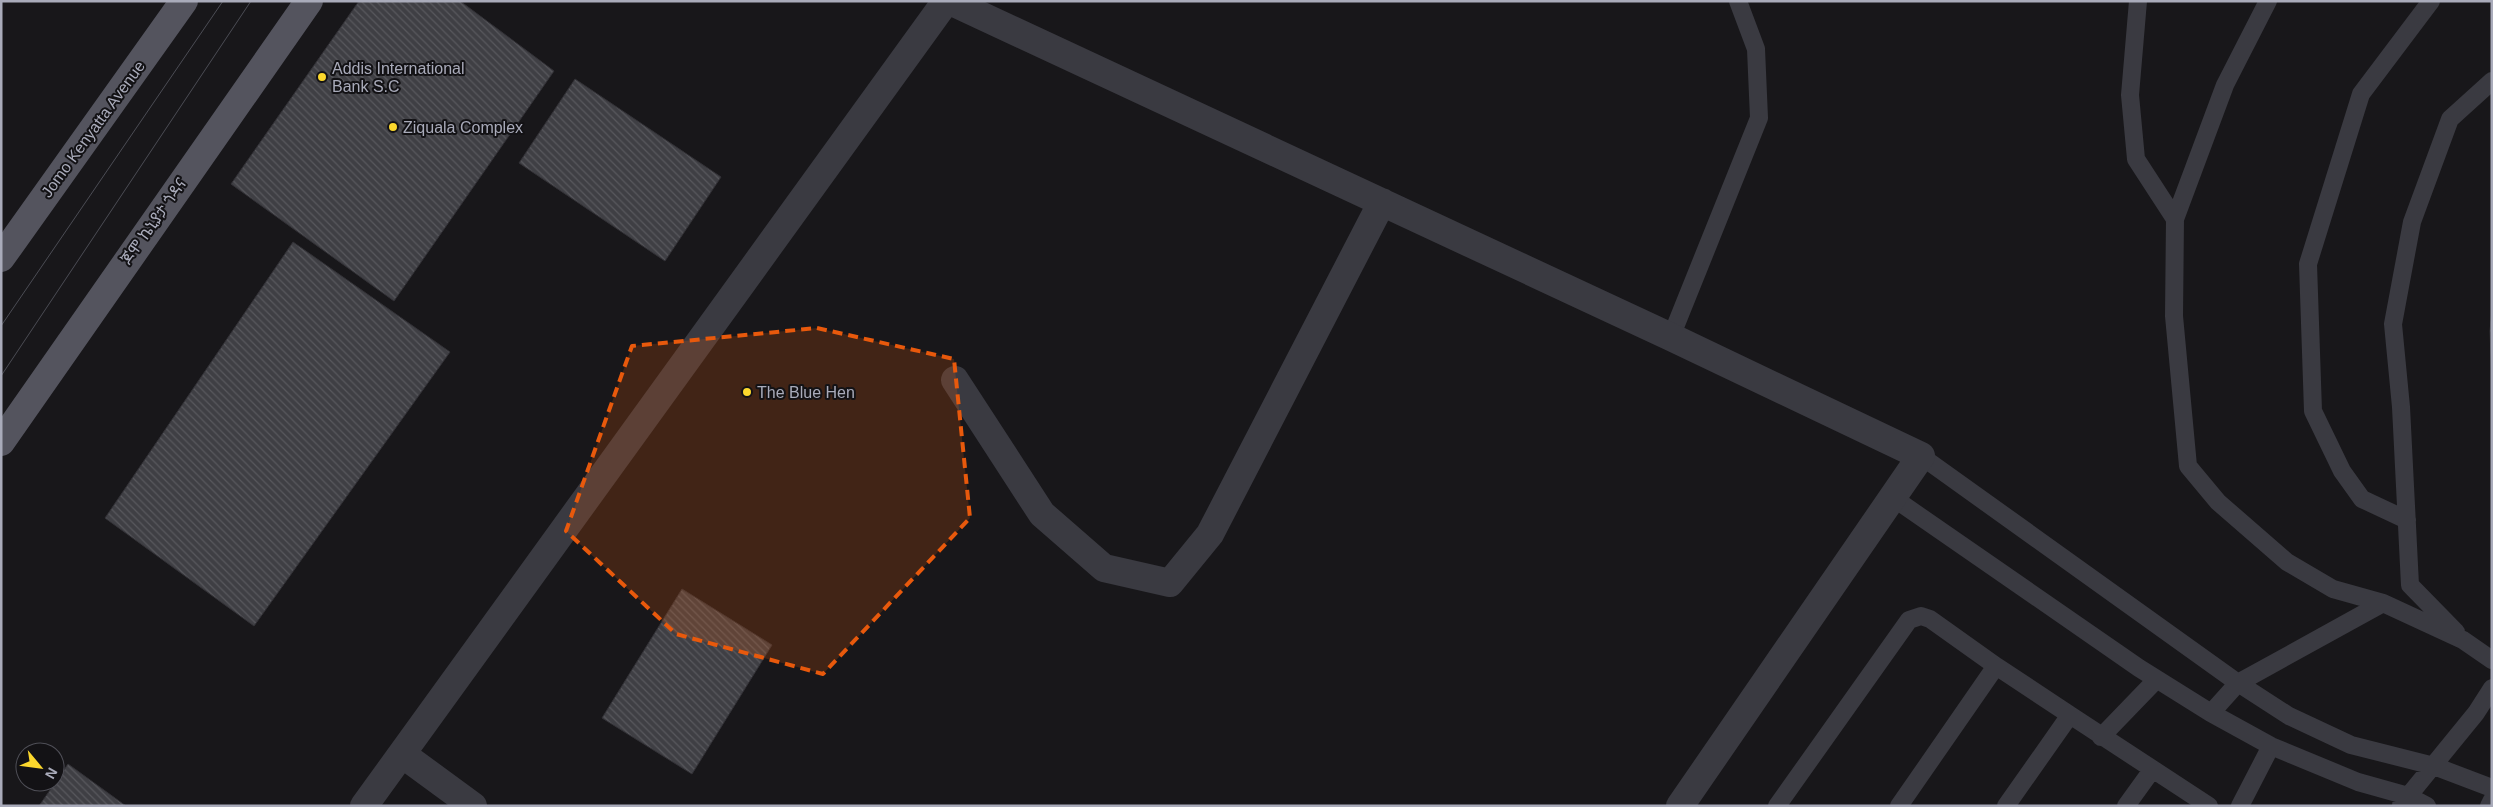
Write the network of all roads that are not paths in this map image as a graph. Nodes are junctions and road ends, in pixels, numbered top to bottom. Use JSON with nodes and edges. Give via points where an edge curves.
{"nodes":[{"id":1,"x":184,"y":1,"type":"edge"},
{"id":2,"x":309,"y":1,"type":"edge"},
{"id":3,"x":948,"y":1,"type":"edge"},
{"id":4,"x":1738,"y":1,"type":"edge"},
{"id":5,"x":2138,"y":1,"type":"edge"},
{"id":6,"x":2268,"y":1,"type":"edge"},
{"id":7,"x":2431,"y":1,"type":"edge"},
{"id":8,"x":2492,"y":81,"type":"edge"},
{"id":9,"x":1382,"y":202,"type":"junction"},
{"id":10,"x":2175,"y":219,"type":"junction"},
{"id":11,"x":1,"y":258,"type":"edge"},
{"id":12,"x":1671,"y":337,"type":"junction"},
{"id":13,"x":955,"y":380,"type":"dead end"},
{"id":14,"x":1,"y":442,"type":"edge"},
{"id":15,"x":1921,"y":456,"type":"junction"},
{"id":16,"x":1892,"y":498,"type":"junction"},
{"id":17,"x":2407,"y":520,"type":"junction"},
{"id":18,"x":2384,"y":603,"type":"junction"},
{"id":19,"x":2464,"y":640,"type":"junction"},
{"id":20,"x":2492,"y":660,"type":"edge"},
{"id":21,"x":1996,"y":666,"type":"junction"},
{"id":22,"x":2156,"y":678,"type":"junction"},
{"id":23,"x":2238,"y":683,"type":"junction"},
{"id":24,"x":2492,"y":688,"type":"edge"},
{"id":25,"x":2211,"y":713,"type":"junction"},
{"id":26,"x":2070,"y":715,"type":"junction"},
{"id":27,"x":2101,"y":737,"type":"junction"},
{"id":28,"x":2271,"y":746,"type":"junction"},
{"id":29,"x":402,"y":754,"type":"junction"},
{"id":30,"x":2434,"y":766,"type":"junction"},
{"id":31,"x":2152,"y":770,"type":"junction"},
{"id":32,"x":2492,"y":788,"type":"edge"},
{"id":33,"x":2492,"y":800,"type":"edge"},
{"id":34,"x":2404,"y":801,"type":"edge"},
{"id":35,"x":364,"y":806,"type":"edge"},
{"id":36,"x":473,"y":806,"type":"edge"},
{"id":37,"x":1680,"y":806,"type":"edge"},
{"id":38,"x":1777,"y":806,"type":"edge"},
{"id":39,"x":1898,"y":806,"type":"edge"},
{"id":40,"x":2006,"y":806,"type":"edge"},
{"id":41,"x":2126,"y":806,"type":"edge"},
{"id":42,"x":2209,"y":806,"type":"edge"},
{"id":43,"x":2240,"y":806,"type":"edge"},
{"id":44,"x":2427,"y":806,"type":"edge"},
{"id":45,"x":2488,"y":806,"type":"edge"}],
"edges":[{"from":1,"to":11,"type":"main road","name":"Jomo Kenyatta Avenue"},
{"from":2,"to":14,"type":"main road","name":"ጆሞ ኬኒያታ ጎዳና"},
{"from":3,"to":9,"type":"street"},
{"from":3,"to":29,"type":"street"},
{"from":4,"to":12,"type":"lane","via":[[1756,49],[1759,118]]},
{"from":5,"to":10,"type":"lane","via":[[2130,95],[2136,159]]},
{"from":6,"to":10,"type":"lane","via":[[2225,85]]},
{"from":7,"to":17,"type":"lane","via":[[2361,94],[2308,264],[2313,412],[2342,471],[2362,499]]},
{"from":8,"to":17,"type":"lane","via":[[2450,119],[2412,222],[2393,324]]},
{"from":9,"to":12,"type":"street"},
{"from":9,"to":13,"type":"street","via":[[1210,534],[1170,583],[1104,568],[1042,514]]},
{"from":10,"to":18,"type":"lane","via":[[2174,316],[2188,466],[2218,502],[2286,562],[2333,590]]},
{"from":12,"to":15,"type":"street"},
{"from":15,"to":16,"type":"street"},
{"from":15,"to":23,"type":"lane"},
{"from":16,"to":22,"type":"lane"},
{"from":16,"to":37,"type":"street"},
{"from":17,"to":19,"type":"lane","via":[[2410,584]]},
{"from":18,"to":19,"type":"lane"},
{"from":18,"to":23,"type":"lane"},
{"from":19,"to":20,"type":"lane"},
{"from":21,"to":26,"type":"lane"},
{"from":21,"to":38,"type":"lane","via":[[1930,619],[1920,616],[1909,620]]},
{"from":21,"to":39,"type":"lane"},
{"from":22,"to":25,"type":"lane"},
{"from":22,"to":27,"type":"lane"},
{"from":23,"to":25,"type":"lane"},
{"from":23,"to":30,"type":"lane","via":[[2289,716],[2351,745]]},
{"from":24,"to":30,"type":"lane"},
{"from":25,"to":28,"type":"lane"},
{"from":26,"to":27,"type":"lane"},
{"from":26,"to":40,"type":"lane"},
{"from":27,"to":31,"type":"lane"},
{"from":28,"to":34,"type":"lane"},
{"from":28,"to":43,"type":"lane"},
{"from":29,"to":35,"type":"street"},
{"from":29,"to":36,"type":"street"},
{"from":30,"to":32,"type":"lane"},
{"from":30,"to":34,"type":"lane"},
{"from":31,"to":41,"type":"lane"},
{"from":31,"to":42,"type":"lane"},
{"from":33,"to":45,"type":"lane"},
{"from":34,"to":44,"type":"lane"}]}
